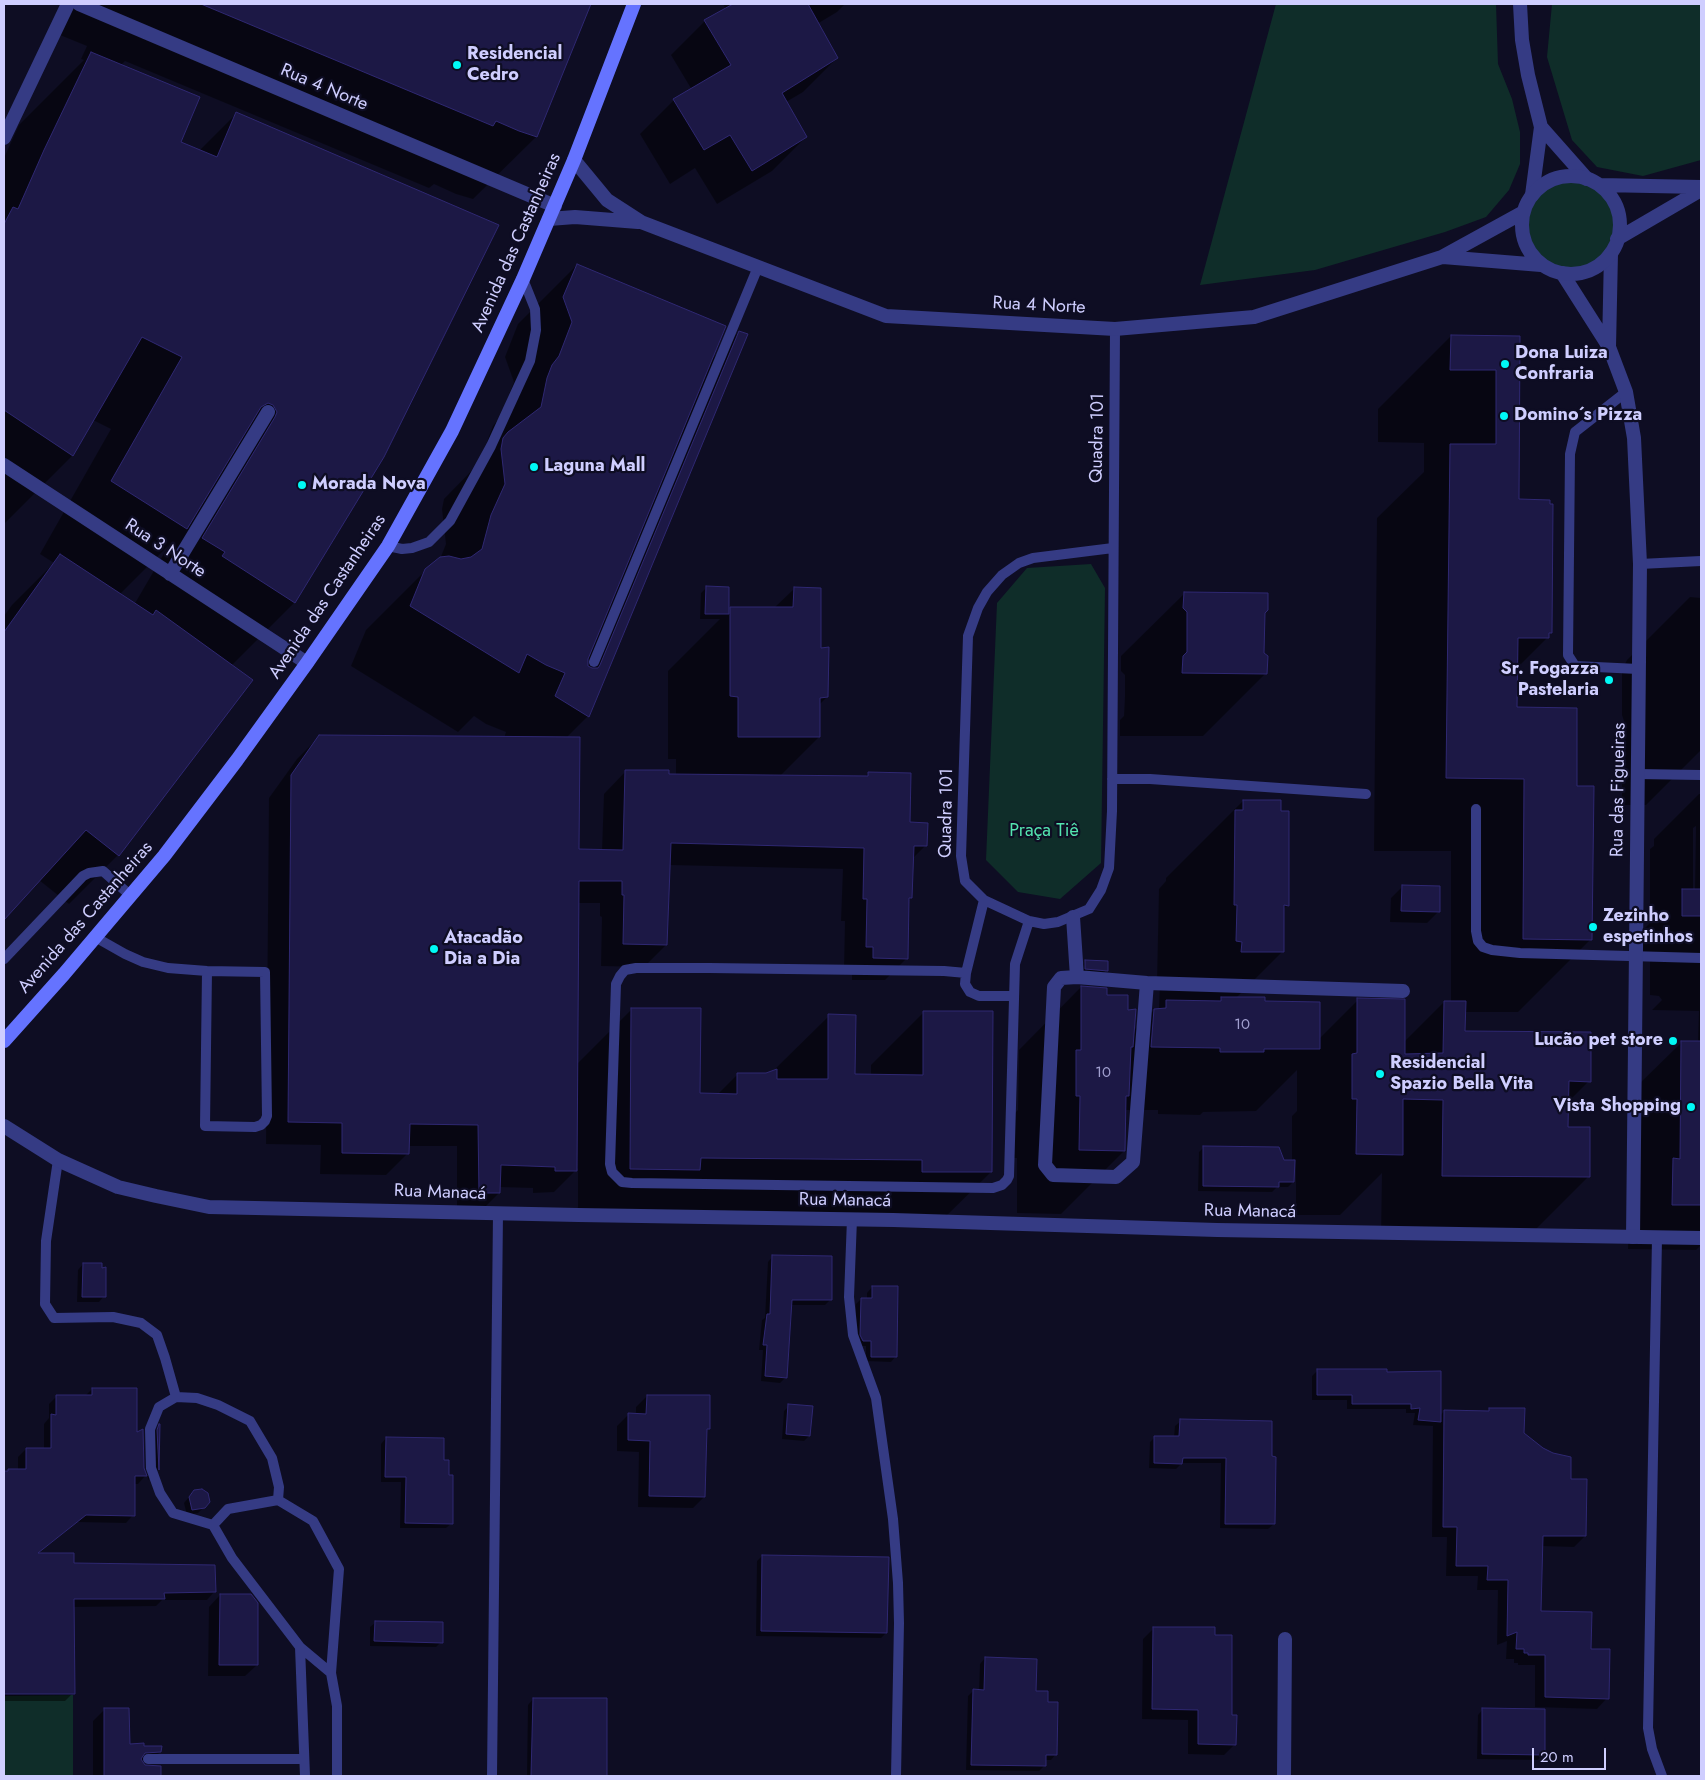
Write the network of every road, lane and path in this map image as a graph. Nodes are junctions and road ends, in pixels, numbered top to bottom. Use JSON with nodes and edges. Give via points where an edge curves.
{"nodes":[{"id":1,"x":68,"y":4,"type":"edge"},
{"id":2,"x":79,"y":4,"type":"edge"},
{"id":3,"x":634,"y":4,"type":"edge"},
{"id":4,"x":1520,"y":4,"type":"edge"},
{"id":5,"x":1541,"y":127,"type":"junction"},
{"id":6,"x":4,"y":138,"type":"edge"},
{"id":7,"x":574,"y":160,"type":"junction"},
{"id":8,"x":1587,"y":179,"type":"junction"},
{"id":9,"x":1600,"y":185,"type":"junction"},
{"id":10,"x":1701,"y":188,"type":"edge"},
{"id":11,"x":1532,"y":195,"type":"junction"},
{"id":12,"x":555,"y":206,"type":"junction"},
{"id":13,"x":1522,"y":213,"type":"junction"},
{"id":14,"x":549,"y":219,"type":"junction"},
{"id":15,"x":641,"y":222,"type":"junction"},
{"id":16,"x":1617,"y":239,"type":"junction"},
{"id":17,"x":1611,"y":253,"type":"junction"},
{"id":18,"x":1442,"y":257,"type":"junction"},
{"id":19,"x":1542,"y":265,"type":"junction"},
{"id":20,"x":758,"y":267,"type":"junction"},
{"id":21,"x":1562,"y":273,"type":"junction"},
{"id":22,"x":523,"y":279,"type":"junction"},
{"id":23,"x":1115,"y":329,"type":"junction"},
{"id":24,"x":1609,"y":347,"type":"junction"},
{"id":25,"x":1626,"y":392,"type":"junction"},
{"id":26,"x":268,"y":412,"type":"dead end"},
{"id":27,"x":4,"y":465,"type":"edge"},
{"id":28,"x":388,"y":546,"type":"junction"},
{"id":29,"x":1112,"y":548,"type":"junction"},
{"id":30,"x":1701,"y":561,"type":"edge"},
{"id":31,"x":1640,"y":564,"type":"junction"},
{"id":32,"x":170,"y":574,"type":"junction"},
{"id":33,"x":594,"y":662,"type":"dead end"},
{"id":34,"x":307,"y":663,"type":"junction"},
{"id":35,"x":1638,"y":669,"type":"junction"},
{"id":36,"x":1638,"y":774,"type":"junction"},
{"id":37,"x":1701,"y":775,"type":"edge"},
{"id":38,"x":1112,"y":778,"type":"junction"},
{"id":39,"x":1366,"y":794,"type":"dead end"},
{"id":40,"x":1476,"y":809,"type":"dead end"},
{"id":41,"x":131,"y":896,"type":"junction"},
{"id":42,"x":984,"y":900,"type":"junction"},
{"id":43,"x":1073,"y":917,"type":"junction"},
{"id":44,"x":1029,"y":921,"type":"junction"},
{"id":45,"x":95,"y":937,"type":"junction"},
{"id":46,"x":1636,"y":956,"type":"junction"},
{"id":47,"x":1701,"y":958,"type":"edge"},
{"id":48,"x":4,"y":959,"type":"edge"},
{"id":49,"x":207,"y":972,"type":"junction"},
{"id":50,"x":966,"y":973,"type":"junction"},
{"id":51,"x":1077,"y":977,"type":"junction"},
{"id":52,"x":1147,"y":982,"type":"junction"},
{"id":53,"x":1403,"y":991,"type":"dead end"},
{"id":54,"x":1014,"y":996,"type":"junction"},
{"id":55,"x":4,"y":1041,"type":"edge"},
{"id":56,"x":4,"y":1125,"type":"edge"},
{"id":57,"x":58,"y":1160,"type":"junction"},
{"id":58,"x":498,"y":1213,"type":"junction"},
{"id":59,"x":852,"y":1219,"type":"junction"},
{"id":60,"x":1633,"y":1237,"type":"junction"},
{"id":61,"x":1657,"y":1238,"type":"junction"},
{"id":62,"x":1701,"y":1238,"type":"edge"},
{"id":63,"x":176,"y":1397,"type":"junction"},
{"id":64,"x":278,"y":1500,"type":"junction"},
{"id":65,"x":213,"y":1525,"type":"junction"},
{"id":66,"x":1285,"y":1639,"type":"dead end"},
{"id":67,"x":300,"y":1647,"type":"junction"},
{"id":68,"x":331,"y":1674,"type":"junction"},
{"id":69,"x":304,"y":1759,"type":"junction"},
{"id":70,"x":148,"y":1760,"type":"dead end"},
{"id":71,"x":305,"y":1776,"type":"edge"},
{"id":72,"x":337,"y":1776,"type":"edge"},
{"id":73,"x":492,"y":1776,"type":"edge"},
{"id":74,"x":896,"y":1776,"type":"edge"},
{"id":75,"x":1284,"y":1776,"type":"edge"},
{"id":76,"x":1662,"y":1776,"type":"edge"}],
"edges":[{"from":1,"to":6,"type":"street"},
{"from":2,"to":12,"type":"street","name":"Rua 4 Norte"},
{"from":3,"to":7,"type":"main road","name":"Avenida das Castanheiras"},
{"from":4,"to":5,"type":"street","via":[[1522,40]]},
{"from":5,"to":8,"type":"street"},
{"from":5,"to":11,"type":"street"},
{"from":7,"to":12,"type":"main road","name":"Avenida das Castanheiras"},
{"from":7,"to":15,"type":"street","name":"Rua 4 Norte","via":[[607,200]]},
{"from":8,"to":9,"type":"street"},
{"from":8,"to":11,"type":"street","via":[[1558,178],[1544,184]]},
{"from":9,"to":10,"type":"street"},
{"from":9,"to":16,"type":"street","via":[[1617,209],[1620,224]]},
{"from":10,"to":16,"type":"street"},
{"from":11,"to":13,"type":"street"},
{"from":12,"to":14,"type":"main road","name":"Avenida das Castanheiras"},
{"from":13,"to":18,"type":"street","name":"Rua 4 Norte"},
{"from":13,"to":19,"type":"street","via":[[1524,238],[1530,253]]},
{"from":14,"to":15,"type":"street","name":"Rua 4 Norte","via":[[575,217]]},
{"from":14,"to":22,"type":"main road","name":"Avenida das Castanheiras"},
{"from":15,"to":20,"type":"street","name":"Rua 4 Norte"},
{"from":16,"to":17,"type":"street"},
{"from":17,"to":21,"type":"street","via":[[1601,264],[1587,271]]},
{"from":17,"to":24,"type":"street","name":"Rua das Figueiras"},
{"from":18,"to":19,"type":"street","name":"Rua 4 Norte"},
{"from":18,"to":23,"type":"street","name":"Rua 4 Norte","via":[[1254,317]]},
{"from":19,"to":21,"type":"street"},
{"from":20,"to":23,"type":"street","name":"Rua 4 Norte","via":[[886,316]]},
{"from":20,"to":33,"type":"lane"},
{"from":21,"to":24,"type":"street","name":"Rua das Figueiras"},
{"from":22,"to":28,"type":"main road","name":"Avenida das Castanheiras","via":[[452,431]]},
{"from":22,"to":28,"type":"lane","via":[[535,309],[536,330],[530,361],[491,446],[450,521],[429,542],[402,549]]},
{"from":23,"to":29,"type":"lane","name":"Quadra 101"},
{"from":24,"to":25,"type":"street","name":"Rua das Figueiras"},
{"from":25,"to":31,"type":"street","name":"Rua das Figueiras","via":[[1634,438]]},
{"from":25,"to":35,"type":"lane","via":[[1575,432],[1570,454],[1568,656],[1575,666]]},
{"from":26,"to":32,"type":"street"},
{"from":27,"to":32,"type":"street","name":"Rua 3 Norte"},
{"from":28,"to":34,"type":"main road","name":"Avenida das Castanheiras"},
{"from":29,"to":38,"type":"lane","name":"Quadra 101"},
{"from":29,"to":42,"type":"lane","name":"Quadra 101","via":[[1033,558],[1019,563],[1002,575],[978,608],[968,636],[960,856],[965,881]]},
{"from":30,"to":31,"type":"lane"},
{"from":31,"to":35,"type":"street","name":"Rua das Figueiras"},
{"from":32,"to":34,"type":"street","name":"Rua 3 Norte"},
{"from":34,"to":41,"type":"main road","name":"Avenida das Castanheiras","via":[[226,775]]},
{"from":35,"to":36,"type":"street","name":"Rua das Figueiras"},
{"from":36,"to":37,"type":"lane"},
{"from":36,"to":46,"type":"street","name":"Rua das Figueiras"},
{"from":38,"to":39,"type":"lane"},
{"from":38,"to":43,"type":"lane","name":"Quadra 101","via":[[1109,868],[1089,909]]},
{"from":40,"to":46,"type":"lane","via":[[1476,931],[1483,947],[1520,953]]},
{"from":41,"to":45,"type":"main road","name":"Avenida das Castanheiras"},
{"from":41,"to":48,"type":"lane","via":[[103,871],[89,873]]},
{"from":42,"to":44,"type":"lane","name":"Quadra 101"},
{"from":42,"to":50,"type":"lane"},
{"from":43,"to":44,"type":"lane","name":"Quadra 101","via":[[1044,924]]},
{"from":43,"to":51,"type":"street"},
{"from":44,"to":54,"type":"lane","via":[[1015,964]]},
{"from":45,"to":49,"type":"lane","via":[[143,962]]},
{"from":45,"to":55,"type":"main road","name":"Avenida das Castanheiras"},
{"from":46,"to":47,"type":"lane"},
{"from":46,"to":60,"type":"street","name":"Rua das Figueiras"},
{"from":49,"to":49,"type":"lane","via":[[265,972],[267,1116],[261,1125],[255,1127],[205,1126]]},
{"from":50,"to":54,"type":"lane","via":[[965,984],[970,992],[979,996]]},
{"from":50,"to":54,"type":"lane","via":[[700,968],[625,970],[616,984],[612,1172],[622,1182],[632,1183],[998,1187],[1009,1176]]},
{"from":51,"to":52,"type":"street"},
{"from":51,"to":52,"type":"street","via":[[1061,978],[1054,987],[1045,1165],[1053,1175],[1116,1177],[1133,1162]]},
{"from":52,"to":53,"type":"street"},
{"from":56,"to":57,"type":"street","name":"Rua Manacá"},
{"from":57,"to":58,"type":"street","name":"Rua Manacá","via":[[118,1186],[209,1207]]},
{"from":57,"to":63,"type":"lane","via":[[46,1241],[45,1304],[54,1318],[113,1317],[141,1322],[157,1335]]},
{"from":58,"to":59,"type":"street","name":"Rua Manacá"},
{"from":58,"to":73,"type":"lane"},
{"from":59,"to":60,"type":"street","name":"Rua Manacá","via":[[1218,1230]]},
{"from":59,"to":74,"type":"lane","via":[[849,1297],[853,1335],[876,1398],[894,1519],[899,1623]]},
{"from":60,"to":61,"type":"street","name":"Rua Manacá"},
{"from":61,"to":62,"type":"street","name":"Rua Manacá"},
{"from":61,"to":76,"type":"lane","via":[[1648,1728]]},
{"from":63,"to":64,"type":"lane","via":[[218,1404],[250,1421],[272,1458],[279,1487]]},
{"from":63,"to":65,"type":"lane","via":[[159,1407],[150,1429],[151,1468],[160,1493],[173,1513]]},
{"from":64,"to":65,"type":"lane","via":[[228,1509]]},
{"from":64,"to":68,"type":"lane","via":[[313,1521],[340,1569]]},
{"from":65,"to":67,"type":"lane","via":[[232,1558]]},
{"from":66,"to":75,"type":"street"},
{"from":67,"to":68,"type":"lane"},
{"from":67,"to":69,"type":"lane"},
{"from":68,"to":72,"type":"lane","via":[[337,1706]]},
{"from":69,"to":70,"type":"lane"},
{"from":69,"to":71,"type":"lane"}]}
